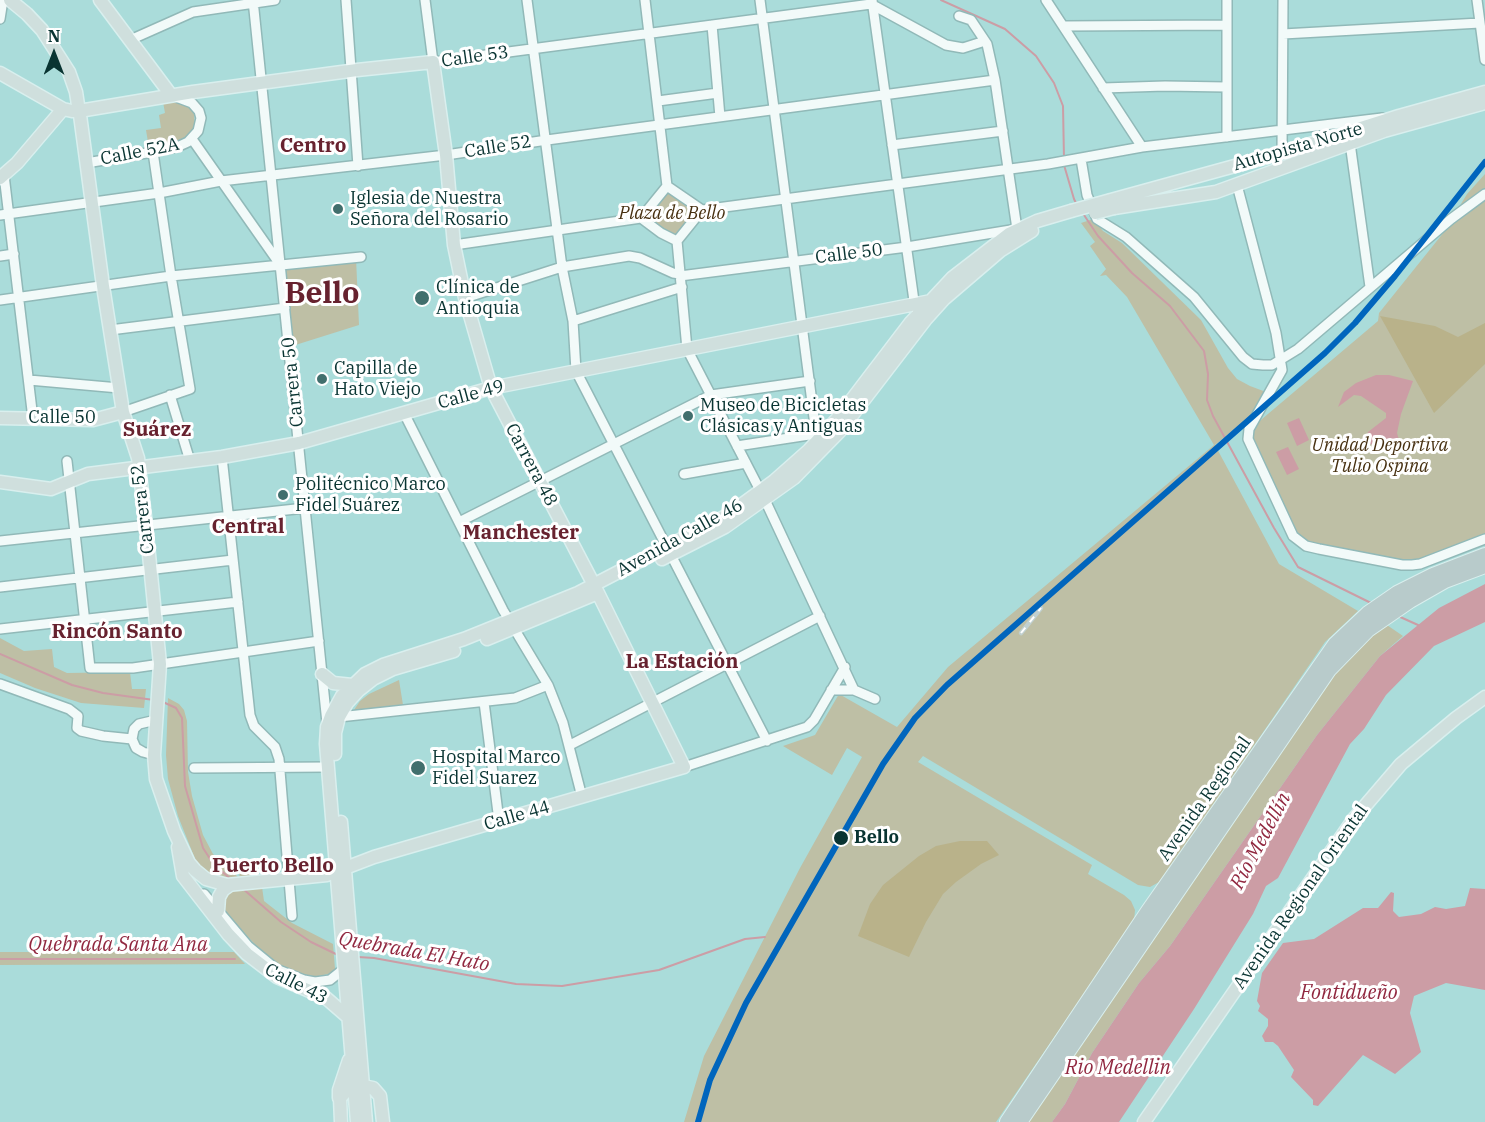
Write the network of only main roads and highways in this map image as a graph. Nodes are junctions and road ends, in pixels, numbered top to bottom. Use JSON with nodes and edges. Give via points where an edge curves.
{"nodes":[{"id":1,"x":10,"y":0,"type":"edge"},
{"id":2,"x":100,"y":0,"type":"edge"},
{"id":3,"x":433,"y":63,"type":"joint"},
{"id":4,"x":0,"y":73,"type":"edge"},
{"id":5,"x":1485,"y":92,"type":"edge"},
{"id":6,"x":171,"y":95,"type":"junction"},
{"id":7,"x":1485,"y":103,"type":"edge"},
{"id":8,"x":63,"y":109,"type":"junction"},
{"id":9,"x":79,"y":111,"type":"junction"},
{"id":10,"x":2,"y":177,"type":"edge"},
{"id":11,"x":1113,"y":204,"type":"junction"},
{"id":12,"x":1074,"y":214,"type":"junction"},
{"id":13,"x":944,"y":299,"type":"junction"},
{"id":14,"x":928,"y":302,"type":"junction"},
{"id":15,"x":916,"y":310,"type":"junction"},
{"id":16,"x":491,"y":388,"type":"junction"},
{"id":17,"x":123,"y":412,"type":"junction"},
{"id":18,"x":0,"y":418,"type":"edge"},
{"id":19,"x":139,"y":467,"type":"junction"},
{"id":20,"x":0,"y":482,"type":"edge"},
{"id":21,"x":762,"y":496,"type":"junction"},
{"id":22,"x":1485,"y":555,"type":"edge"},
{"id":23,"x":1485,"y":566,"type":"edge"},
{"id":24,"x":596,"y":589,"type":"junction"},
{"id":25,"x":1374,"y":617,"type":"junction"},
{"id":26,"x":513,"y":624,"type":"junction"},
{"id":27,"x":322,"y":674,"type":"road end"},
{"id":28,"x":352,"y":685,"type":"junction"},
{"id":29,"x":1485,"y":697,"type":"edge"},
{"id":30,"x":684,"y":766,"type":"joint"},
{"id":31,"x":177,"y":837,"type":"junction"},
{"id":32,"x":341,"y":869,"type":"junction"},
{"id":33,"x":230,"y":885,"type":"junction"},
{"id":34,"x":218,"y":911,"type":"road end"},
{"id":35,"x":348,"y":966,"type":"junction"},
{"id":36,"x":349,"y":1018,"type":"junction"},
{"id":37,"x":355,"y":1043,"type":"junction"},
{"id":38,"x":358,"y":1086,"type":"junction"},
{"id":39,"x":382,"y":1103,"type":"junction"},
{"id":40,"x":339,"y":1116,"type":"edge"},
{"id":41,"x":357,"y":1122,"type":"edge"},
{"id":42,"x":366,"y":1122,"type":"edge"},
{"id":43,"x":383,"y":1122,"type":"edge"},
{"id":44,"x":1007,"y":1122,"type":"edge"},
{"id":45,"x":1020,"y":1122,"type":"edge"},
{"id":46,"x":1144,"y":1122,"type":"edge"}],
"edges":[{"from":1,"to":9,"type":"main road","name":"Carrera 52","via":[[34,21],[63,62]]},
{"from":2,"to":6,"type":"main road"},
{"from":3,"to":6,"type":"main road","name":"Calle 53"},
{"from":3,"to":16,"type":"main road","name":"Carrera 48","via":[[454,245]]},
{"from":4,"to":8,"type":"main road"},
{"from":5,"to":11,"type":"main road","name":"Autopista Norte"},
{"from":6,"to":9,"type":"main road","name":"Calle 53"},
{"from":7,"to":11,"type":"main road","name":"Autopista Norte","via":[[1384,131],[1237,185],[1192,196]]},
{"from":8,"to":9,"type":"main road","name":"Calle 53"},
{"from":8,"to":10,"type":"main road"},
{"from":9,"to":17,"type":"main road","name":"Carrera 52"},
{"from":11,"to":12,"type":"main road","bridge":true},
{"from":12,"to":13,"type":"main road","name":"Avenida Calle 46","via":[[1018,238]]},
{"from":12,"to":14,"type":"main road","via":[[1044,219],[1001,238]]},
{"from":13,"to":14,"type":"main road","name":"Calle 49"},
{"from":13,"to":21,"type":"main road","name":"Avenida Calle 46","via":[[840,431],[794,478]]},
{"from":14,"to":15,"type":"main road","name":"Calle 49"},
{"from":15,"to":16,"type":"main road","name":"Calle 49","via":[[803,326]]},
{"from":15,"to":21,"type":"main road","name":"Avenida Calle 46","via":[[820,436]]},
{"from":16,"to":19,"type":"main road","name":"Calle 49","via":[[299,443]]},
{"from":16,"to":24,"type":"main road","name":"Carrera 48"},
{"from":17,"to":18,"type":"main road","name":"Calle 50","via":[[98,419]]},
{"from":17,"to":19,"type":"main road","name":"Carrera 52"},
{"from":19,"to":20,"type":"main road","name":"Calle 49","via":[[83,475],[51,489]]},
{"from":19,"to":31,"type":"main road","name":"Carrera 52","via":[[160,664],[154,755],[159,790]]},
{"from":21,"to":24,"type":"main road","name":"Avenida Calle 46"},
{"from":22,"to":25,"type":"highway","name":"Avenida Regional","via":[[1419,580],[1387,598]]},
{"from":23,"to":25,"type":"highway","name":"Avenida Regional","via":[[1445,581]]},
{"from":24,"to":26,"type":"main road","name":"Avenida Calle 46"},
{"from":24,"to":30,"type":"main road","name":"Carrera 48"},
{"from":25,"to":44,"type":"highway","name":"Avenida Regional","via":[[1335,644],[1320,664],[1139,923]]},
{"from":25,"to":45,"type":"highway","name":"Avenida Regional","via":[[1329,670]]},
{"from":26,"to":28,"type":"main road","name":"Avenida Calle 46","via":[[383,665]]},
{"from":26,"to":32,"type":"main road","name":"Avenida Calle 46","via":[[382,674],[352,696],[339,717],[335,733]]},
{"from":27,"to":28,"type":"main road","via":[[333,683]]},
{"from":28,"to":32,"type":"main road","name":"Avenida Calle 46","via":[[335,706],[327,727]]},
{"from":29,"to":46,"type":"main road","name":"Avenida Regional Oriental","via":[[1401,764],[1353,820]]},
{"from":30,"to":32,"type":"main road","name":"Calle 44"},
{"from":31,"to":33,"type":"main road","name":"Calle 44","via":[[189,863],[200,875]]},
{"from":31,"to":36,"type":"main road","name":"Calle 43","via":[[184,879],[228,934],[276,977],[326,998]]},
{"from":32,"to":33,"type":"main road","name":"Calle 44","via":[[321,876]]},
{"from":32,"to":35,"type":"main road"},
{"from":33,"to":34,"type":"main road","via":[[220,894]]},
{"from":35,"to":36,"type":"main road"},
{"from":35,"to":37,"type":"main road"},
{"from":36,"to":37,"type":"main road"},
{"from":37,"to":38,"type":"main road"},
{"from":37,"to":39,"type":"main road","via":[[380,1091]]},
{"from":37,"to":40,"type":"main road","via":[[339,1090]]},
{"from":38,"to":39,"type":"main road","via":[[373,1088]]},
{"from":38,"to":40,"type":"main road","via":[[343,1092]]},
{"from":38,"to":41,"type":"main road"},
{"from":38,"to":42,"type":"main road"},
{"from":39,"to":43,"type":"main road"}]}
